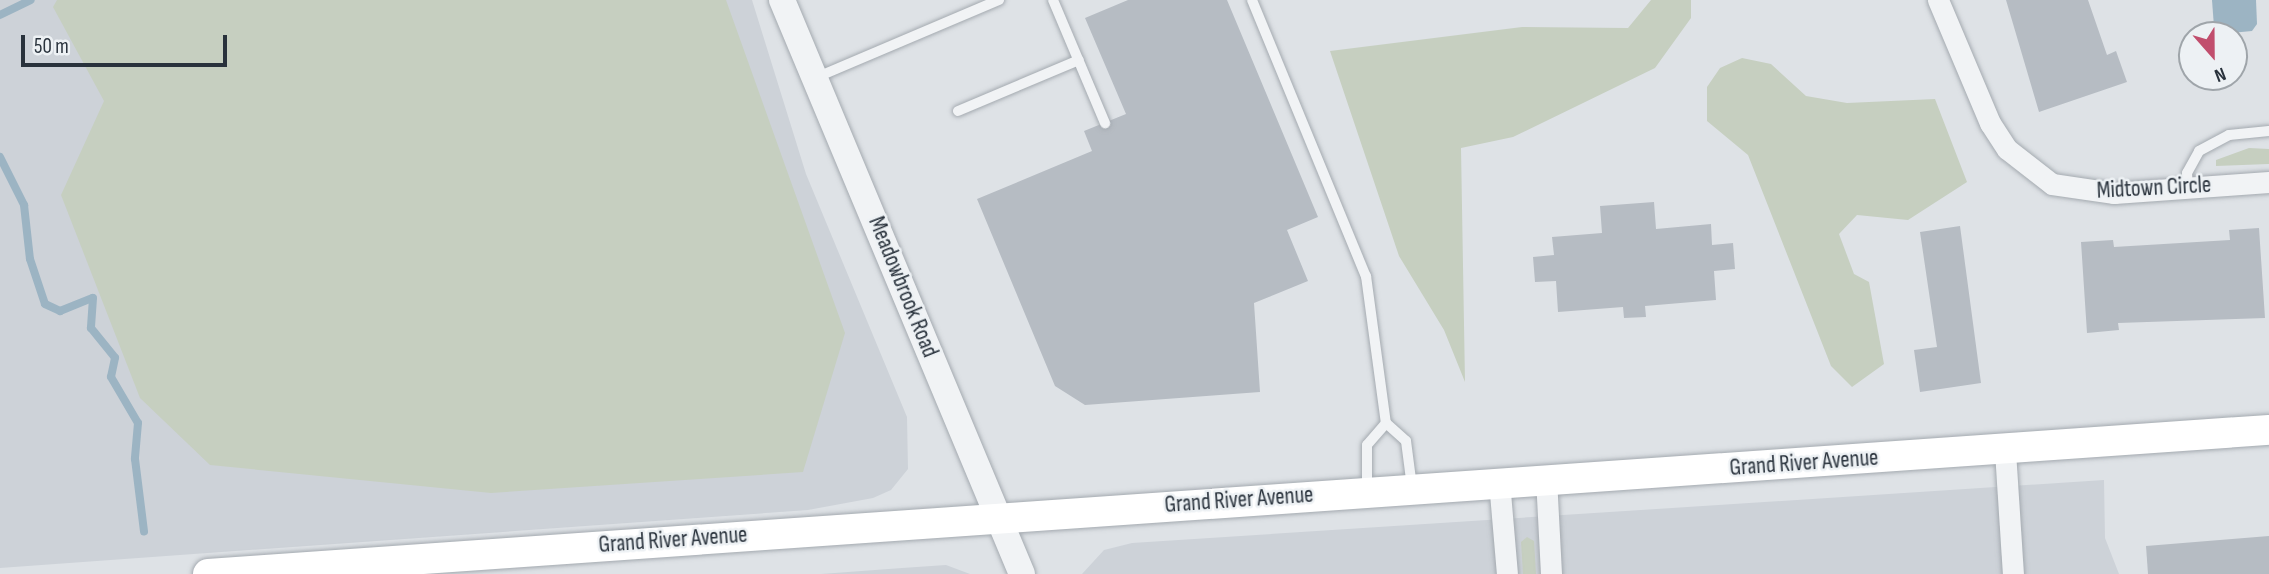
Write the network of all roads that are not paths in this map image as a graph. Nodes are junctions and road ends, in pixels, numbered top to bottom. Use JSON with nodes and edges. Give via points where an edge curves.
{"nodes":[{"id":1,"x":782,"y":0,"type":"edge"},
{"id":2,"x":999,"y":0,"type":"edge"},
{"id":3,"x":1053,"y":0,"type":"edge"},
{"id":4,"x":1252,"y":0,"type":"edge"},
{"id":5,"x":1938,"y":0,"type":"edge"},
{"id":6,"x":1079,"y":60,"type":"junction"},
{"id":7,"x":815,"y":78,"type":"junction"},
{"id":8,"x":958,"y":111,"type":"dead end"},
{"id":9,"x":1105,"y":123,"type":"dead end"},
{"id":10,"x":2269,"y":131,"type":"edge"},
{"id":11,"x":2269,"y":182,"type":"edge"},
{"id":12,"x":2188,"y":187,"type":"junction"},
{"id":13,"x":1386,"y":423,"type":"junction"},
{"id":14,"x":2269,"y":430,"type":"edge"},
{"id":15,"x":2005,"y":451,"type":"junction"},
{"id":16,"x":1546,"y":478,"type":"junction"},
{"id":17,"x":1499,"y":481,"type":"junction"},
{"id":18,"x":1412,"y":487,"type":"junction"},
{"id":19,"x":1367,"y":490,"type":"junction"},
{"id":20,"x":998,"y":517,"type":"junction"},
{"id":21,"x":494,"y":564,"type":"edge"},
{"id":22,"x":208,"y":574,"type":"edge"},
{"id":23,"x":1022,"y":574,"type":"edge"},
{"id":24,"x":1507,"y":574,"type":"edge"},
{"id":25,"x":1551,"y":574,"type":"edge"},
{"id":26,"x":2013,"y":574,"type":"edge"}],
"edges":[{"from":1,"to":7,"type":"street","name":"Meadowbrook Road"},
{"from":2,"to":7,"type":"lane"},
{"from":3,"to":6,"type":"lane"},
{"from":4,"to":13,"type":"lane","via":[[1366,276]]},
{"from":5,"to":12,"type":"street","name":"Midtown Circle","via":[[1990,123],[2030,171],[2077,191]]},
{"from":6,"to":8,"type":"lane"},
{"from":6,"to":9,"type":"lane"},
{"from":7,"to":20,"type":"street","name":"Meadowbrook Road"},
{"from":10,"to":12,"type":"lane","via":[[2229,135],[2199,151],[2187,173]]},
{"from":11,"to":12,"type":"street","name":"Midtown Circle"},
{"from":13,"to":18,"type":"lane","via":[[1406,440]]},
{"from":13,"to":19,"type":"lane","via":[[1367,444]]},
{"from":14,"to":15,"type":"main road","name":"Grand River Avenue"},
{"from":15,"to":16,"type":"main road","name":"Grand River Avenue"},
{"from":15,"to":26,"type":"street"},
{"from":16,"to":17,"type":"main road","name":"Grand River Avenue"},
{"from":16,"to":25,"type":"street"},
{"from":17,"to":18,"type":"main road","name":"Grand River Avenue"},
{"from":17,"to":24,"type":"street"},
{"from":18,"to":19,"type":"main road","name":"Grand River Avenue"},
{"from":19,"to":20,"type":"main road","name":"Grand River Avenue"},
{"from":20,"to":21,"type":"main road","name":"Grand River Avenue"},
{"from":20,"to":23,"type":"street","name":"Meadowbrook Road"},
{"from":21,"to":22,"type":"main road","name":"Grand River Avenue"}]}
